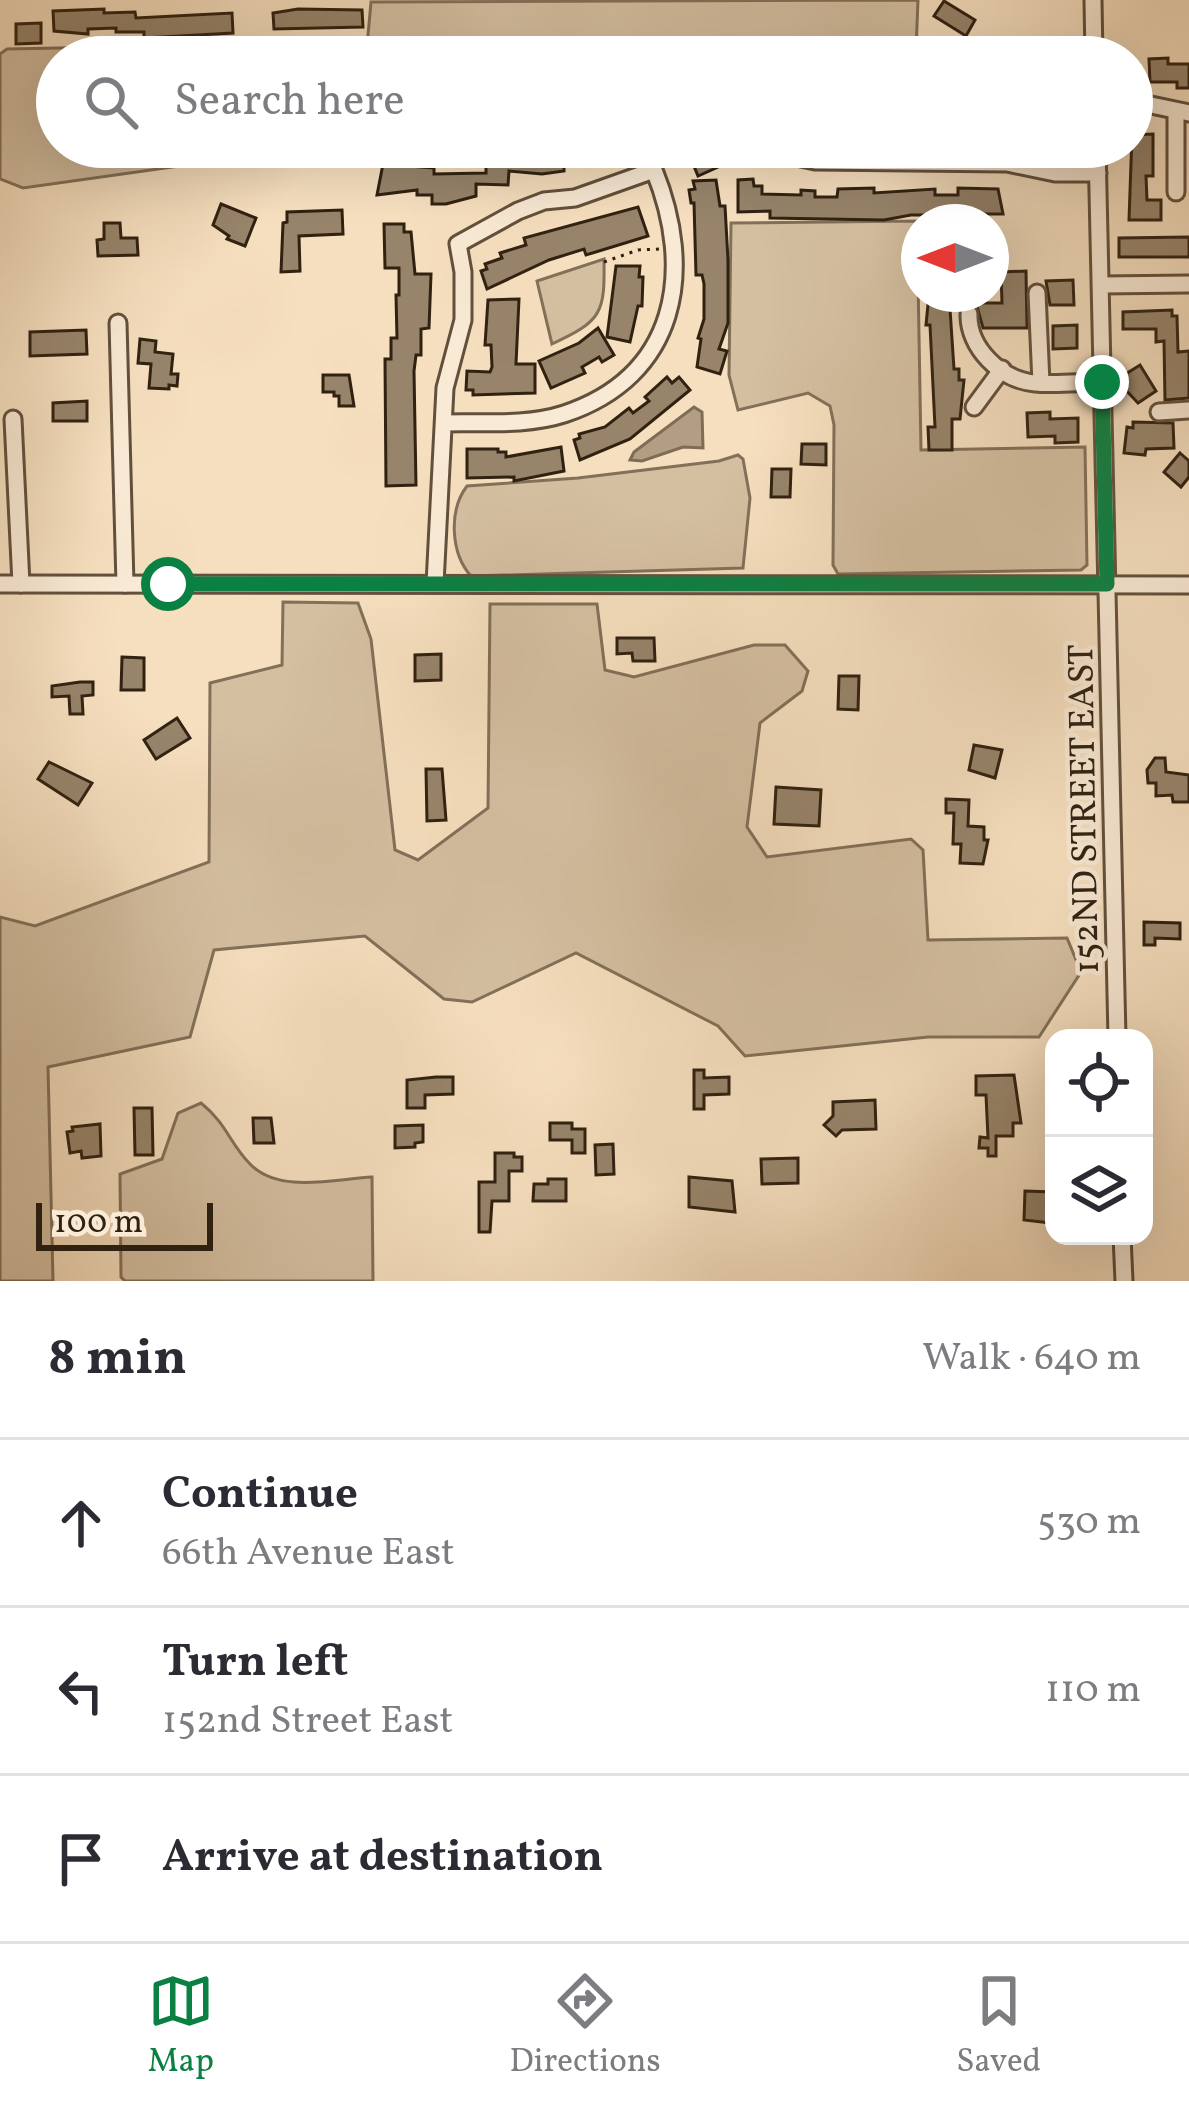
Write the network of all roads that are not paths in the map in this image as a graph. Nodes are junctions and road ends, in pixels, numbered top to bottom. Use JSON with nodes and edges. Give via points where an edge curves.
{"nodes":[{"id":1,"x":1093,"y":0,"type":"edge"},
{"id":2,"x":1094,"y":36,"type":"edge"},
{"id":3,"x":1153,"y":106,"type":"edge"},
{"id":4,"x":1183,"y":113,"type":"edge"},
{"id":5,"x":1030,"y":168,"type":"edge"},
{"id":6,"x":1098,"y":168,"type":"edge"},
{"id":7,"x":1098,"y":173,"type":"junction"},
{"id":8,"x":1176,"y":192,"type":"dead end"},
{"id":9,"x":1189,"y":284,"type":"edge"},
{"id":10,"x":1101,"y":286,"type":"junction"},
{"id":11,"x":1037,"y":293,"type":"dead end"},
{"id":12,"x":969,"y":314,"type":"dead end"},
{"id":13,"x":118,"y":323,"type":"dead end"},
{"id":14,"x":1002,"y":369,"type":"junction"},
{"id":15,"x":1102,"y":382,"type":"junction"},
{"id":16,"x":1041,"y":383,"type":"junction"},
{"id":17,"x":974,"y":407,"type":"dead end"},
{"id":18,"x":1189,"y":410,"type":"edge"},
{"id":19,"x":1159,"y":412,"type":"dead end"},
{"id":20,"x":13,"y":419,"type":"dead end"},
{"id":21,"x":444,"y":423,"type":"junction"},
{"id":22,"x":0,"y":584,"type":"edge"},
{"id":23,"x":21,"y":584,"type":"junction"},
{"id":24,"x":124,"y":584,"type":"junction"},
{"id":25,"x":435,"y":584,"type":"junction"},
{"id":26,"x":1107,"y":584,"type":"junction"},
{"id":27,"x":1189,"y":584,"type":"edge"},
{"id":28,"x":1117,"y":1029,"type":"edge"},
{"id":29,"x":1122,"y":1245,"type":"edge"},
{"id":30,"x":1124,"y":1281,"type":"edge"}],
"edges":[{"from":1,"to":2,"type":"street"},
{"from":3,"to":4,"type":"street"},
{"from":4,"to":8,"type":"street"},
{"from":5,"to":7,"type":"street"},
{"from":6,"to":7,"type":"street","name":"152ND STREET EAST"},
{"from":7,"to":10,"type":"street","name":"152ND STREET EAST"},
{"from":9,"to":10,"type":"street"},
{"from":10,"to":15,"type":"street","name":"152ND STREET EAST"},
{"from":11,"to":16,"type":"street"},
{"from":12,"to":14,"type":"street","via":[[976,346]]},
{"from":13,"to":24,"type":"street"},
{"from":14,"to":16,"type":"street"},
{"from":14,"to":17,"type":"street"},
{"from":15,"to":16,"type":"street"},
{"from":15,"to":26,"type":"street","name":"152ND STREET EAST"},
{"from":18,"to":19,"type":"street"},
{"from":20,"to":23,"type":"street"},
{"from":21,"to":21,"type":"street","via":[[463,320],[458,244],[544,201],[654,170],[672,248],[672,304],[650,354],[604,394],[562,415]]},
{"from":21,"to":25,"type":"street"},
{"from":22,"to":23,"type":"street"},
{"from":23,"to":24,"type":"street"},
{"from":24,"to":25,"type":"street"},
{"from":25,"to":26,"type":"street"},
{"from":26,"to":27,"type":"street"},
{"from":26,"to":28,"type":"street","name":"152ND STREET EAST"},
{"from":29,"to":30,"type":"street"}]}
